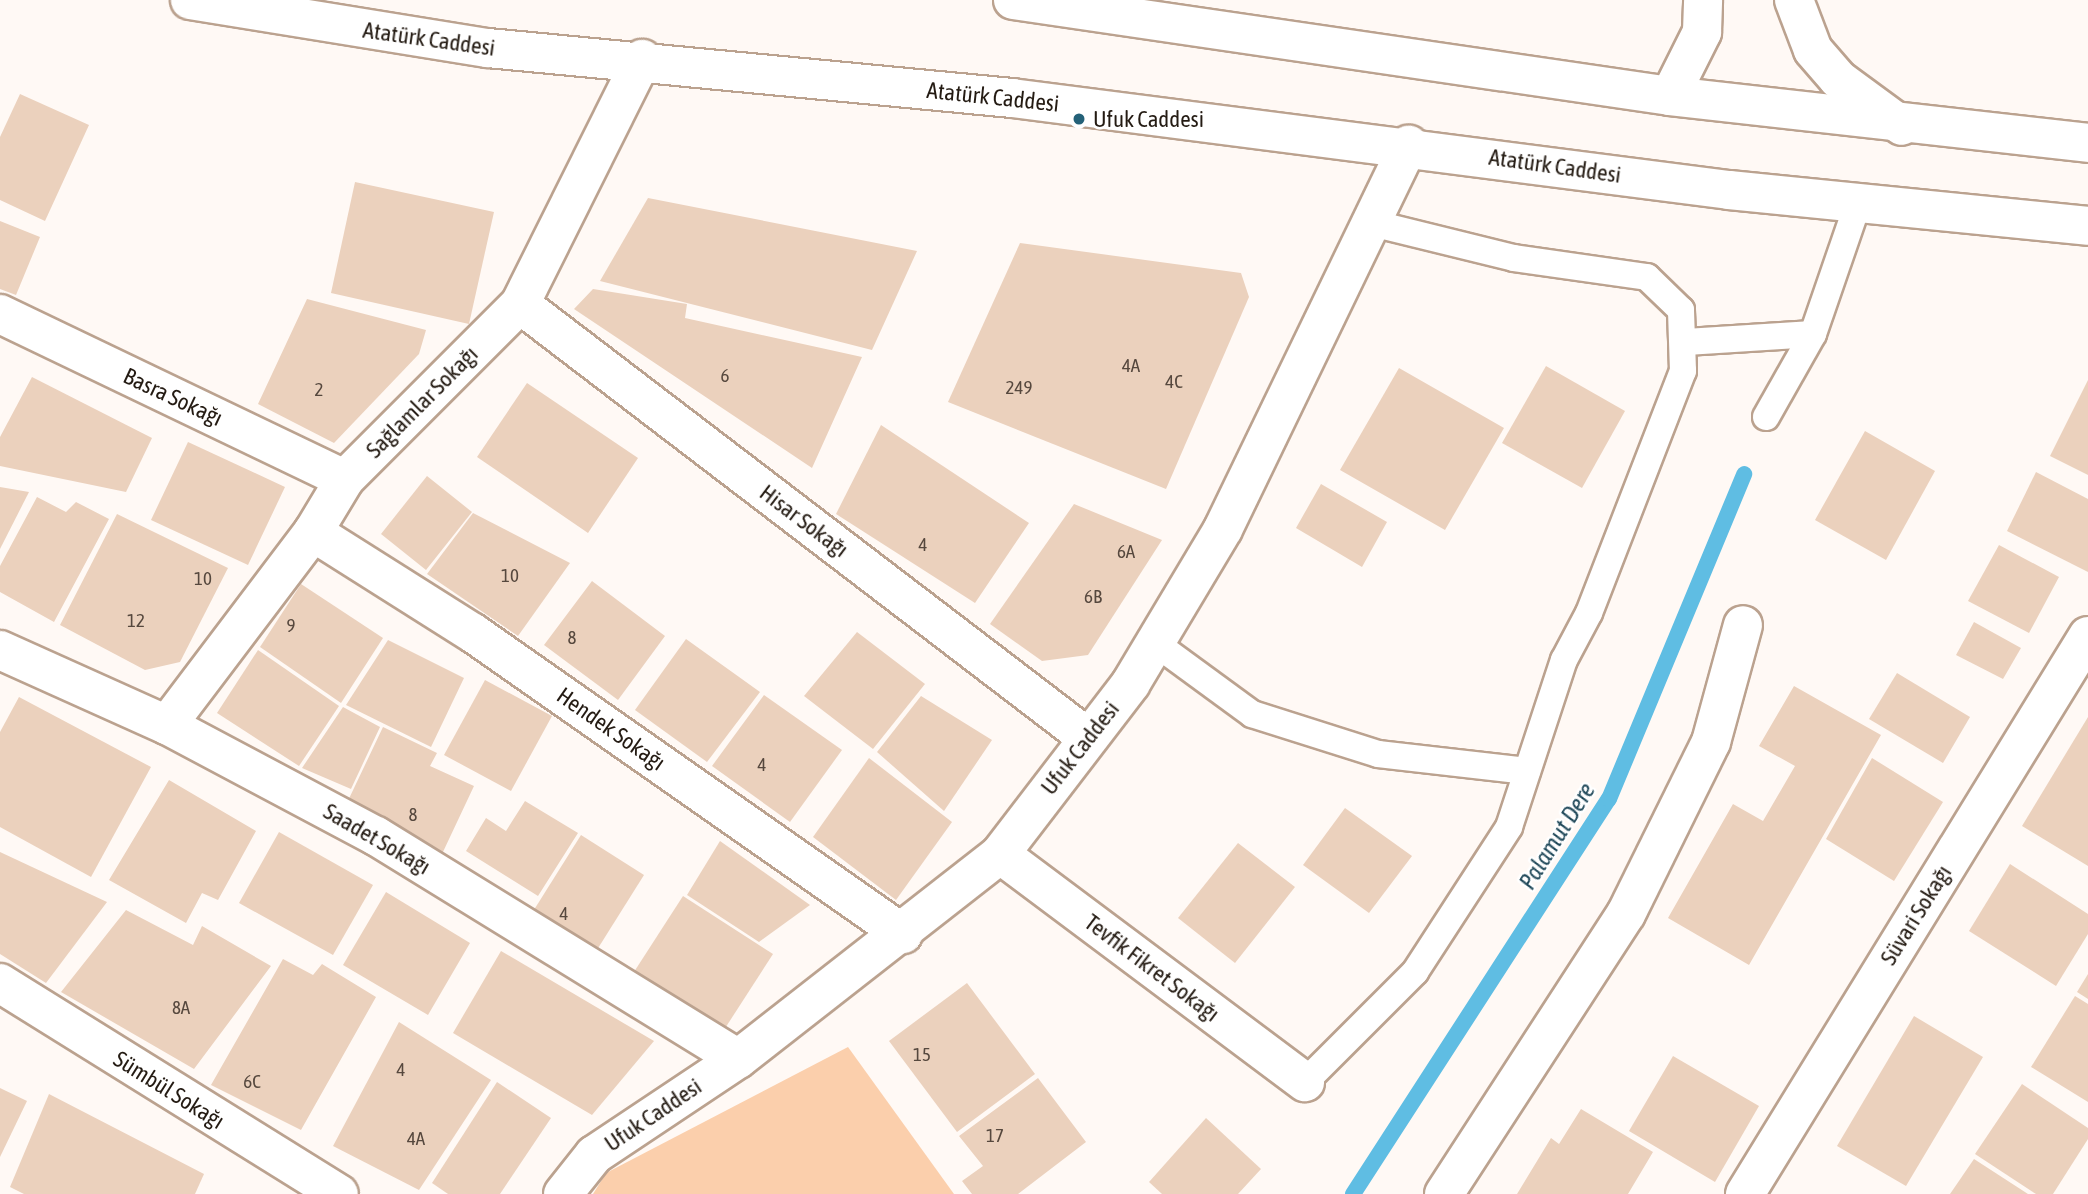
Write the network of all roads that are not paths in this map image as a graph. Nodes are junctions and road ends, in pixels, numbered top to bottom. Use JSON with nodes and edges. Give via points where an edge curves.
{"nodes":[{"id":1,"x":190,"y":0,"type":"edge"},
{"id":2,"x":351,"y":0,"type":"edge"},
{"id":3,"x":1013,"y":0,"type":"edge"},
{"id":4,"x":1703,"y":0,"type":"edge"},
{"id":5,"x":1794,"y":0,"type":"edge"},
{"id":6,"x":376,"y":32,"type":"junction"},
{"id":7,"x":642,"y":59,"type":"junction"},
{"id":8,"x":1670,"y":96,"type":"junction"},
{"id":9,"x":1902,"y":126,"type":"junction"},
{"id":10,"x":2088,"y":143,"type":"edge"},
{"id":11,"x":1409,"y":145,"type":"junction"},
{"id":12,"x":1858,"y":203,"type":"junction"},
{"id":13,"x":1371,"y":223,"type":"junction"},
{"id":14,"x":2088,"y":226,"type":"edge"},
{"id":15,"x":520,"y":304,"type":"junction"},
{"id":16,"x":0,"y":314,"type":"edge"},
{"id":17,"x":1813,"y":334,"type":"junction"},
{"id":18,"x":1686,"y":342,"type":"junction"},
{"id":19,"x":1766,"y":418,"type":"dead end"},
{"id":20,"x":345,"y":479,"type":"junction"},
{"id":21,"x":313,"y":532,"type":"junction"},
{"id":22,"x":1743,"y":625,"type":"dead end"},
{"id":23,"x":2088,"y":636,"type":"edge"},
{"id":24,"x":1155,"y":643,"type":"junction"},
{"id":25,"x":0,"y":650,"type":"edge"},
{"id":26,"x":167,"y":724,"type":"junction"},
{"id":27,"x":1088,"y":738,"type":"junction"},
{"id":28,"x":1527,"y":771,"type":"junction"},
{"id":29,"x":1000,"y":854,"type":"junction"},
{"id":30,"x":903,"y":934,"type":"junction"},
{"id":31,"x":0,"y":983,"type":"edge"},
{"id":32,"x":738,"y":1059,"type":"junction"},
{"id":33,"x":1305,"y":1082,"type":"joint"},
{"id":34,"x":339,"y":1194,"type":"edge"},
{"id":35,"x":563,"y":1194,"type":"edge"},
{"id":36,"x":1444,"y":1194,"type":"edge"},
{"id":37,"x":1745,"y":1194,"type":"edge"}],
"edges":[{"from":1,"to":6,"type":"street","name":"Atatürk Caddesi"},
{"from":2,"to":6,"type":"street"},
{"from":3,"to":8,"type":"street"},
{"from":4,"to":8,"type":"street","via":[[1702,32]]},
{"from":5,"to":9,"type":"street","via":[[1813,50],[1838,79]]},
{"from":6,"to":7,"type":"street","name":"Atatürk Caddesi"},
{"from":7,"to":11,"type":"street","name":"Atatürk Caddesi"},
{"from":7,"to":15,"type":"street","name":"Sağlamlar Sokağı"},
{"from":8,"to":9,"type":"street"},
{"from":9,"to":10,"type":"street"},
{"from":11,"to":12,"type":"street","name":"Atatürk Caddesi"},
{"from":11,"to":13,"type":"street","name":"Ufuk Caddesi"},
{"from":12,"to":14,"type":"street","name":"Atatürk Caddesi"},
{"from":12,"to":17,"type":"lane"},
{"from":13,"to":18,"type":"lane","via":[[1514,258],[1647,277],[1681,310]]},
{"from":13,"to":24,"type":"street","name":"Ufuk Caddesi","via":[[1223,529]]},
{"from":15,"to":20,"type":"street","name":"Sağlamlar Sokağı"},
{"from":15,"to":27,"type":"street","name":"Hisar Sokağı"},
{"from":16,"to":20,"type":"street","name":"Basra Sokağı"},
{"from":17,"to":18,"type":"lane"},
{"from":17,"to":19,"type":"lane"},
{"from":18,"to":28,"type":"lane","via":[[1669,416],[1632,491]]},
{"from":20,"to":21,"type":"street","name":"Sağlamlar Sokağı"},
{"from":21,"to":26,"type":"street","name":"Sağlamlar Sokağı"},
{"from":21,"to":30,"type":"street","name":"Hendek Sokağı","via":[[473,633]]},
{"from":22,"to":36,"type":"street","via":[[1711,742],[1626,914]]},
{"from":23,"to":37,"type":"street","name":"Süvari Sokağı"},
{"from":24,"to":27,"type":"street","name":"Ufuk Caddesi"},
{"from":24,"to":28,"type":"lane","via":[[1252,714],[1378,754]]},
{"from":25,"to":26,"type":"street","name":"Saadet Sokağı"},
{"from":26,"to":32,"type":"street","name":"Saadet Sokağı","via":[[376,836]]},
{"from":27,"to":29,"type":"street","name":"Ufuk Caddesi"},
{"from":28,"to":33,"type":"lane","via":[[1509,827],[1415,972]]},
{"from":29,"to":30,"type":"street","name":"Ufuk Caddesi"},
{"from":29,"to":33,"type":"street","name":"Tevfik Fikret Sokağı"},
{"from":30,"to":32,"type":"street","name":"Ufuk Caddesi"},
{"from":31,"to":34,"type":"street","name":"Sümbül Sokağı"},
{"from":32,"to":35,"type":"street","name":"Ufuk Caddesi","via":[[594,1155]]}]}
